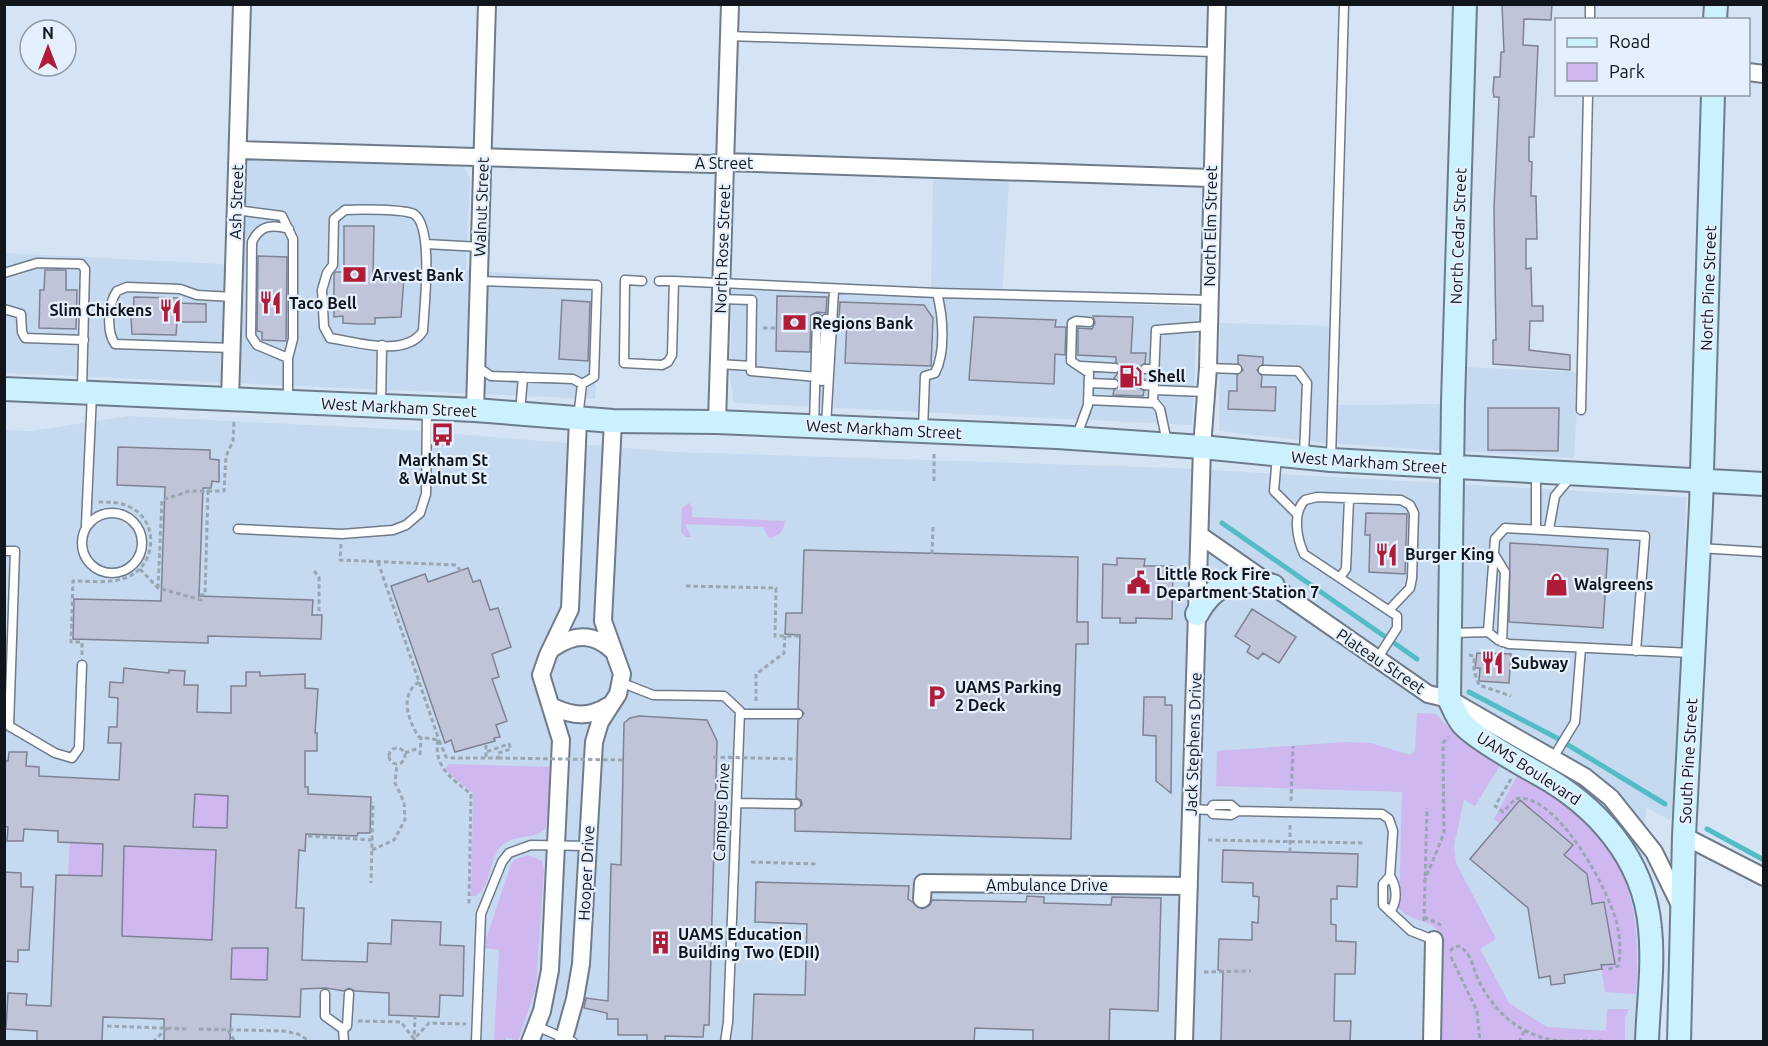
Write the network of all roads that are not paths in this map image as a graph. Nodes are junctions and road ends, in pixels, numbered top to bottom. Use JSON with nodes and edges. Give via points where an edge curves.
{"nodes":[{"id":1,"x":242,"y":4,"type":"edge"},
{"id":2,"x":487,"y":4,"type":"edge"},
{"id":3,"x":730,"y":4,"type":"edge"},
{"id":4,"x":1217,"y":4,"type":"edge"},
{"id":5,"x":1344,"y":4,"type":"edge"},
{"id":6,"x":1465,"y":4,"type":"edge"},
{"id":7,"x":729,"y":36,"type":"junction"},
{"id":8,"x":1214,"y":52,"type":"junction"},
{"id":9,"x":1588,"y":96,"type":"edge"},
{"id":10,"x":1713,"y":96,"type":"edge"},
{"id":11,"x":237,"y":150,"type":"junction"},
{"id":12,"x":483,"y":157,"type":"junction"},
{"id":13,"x":725,"y":162,"type":"junction"},
{"id":14,"x":1210,"y":178,"type":"junction"},
{"id":15,"x":236,"y":210,"type":"junction"},
{"id":16,"x":289,"y":229,"type":"junction"},
{"id":17,"x":426,"y":244,"type":"junction"},
{"id":18,"x":480,"y":247,"type":"junction"},
{"id":19,"x":4,"y":273,"type":"edge"},
{"id":20,"x":479,"y":281,"type":"junction"},
{"id":21,"x":642,"y":281,"type":"dead end"},
{"id":22,"x":659,"y":281,"type":"dead end"},
{"id":23,"x":674,"y":281,"type":"junction"},
{"id":24,"x":721,"y":291,"type":"junction"},
{"id":25,"x":825,"y":292,"type":"junction"},
{"id":26,"x":937,"y":294,"type":"junction"},
{"id":27,"x":233,"y":297,"type":"junction"},
{"id":28,"x":1209,"y":300,"type":"junction"},
{"id":29,"x":4,"y":309,"type":"edge"},
{"id":30,"x":821,"y":318,"type":"dead end"},
{"id":31,"x":1089,"y":322,"type":"dead end"},
{"id":32,"x":1208,"y":326,"type":"junction"},
{"id":33,"x":84,"y":340,"type":"junction"},
{"id":34,"x":382,"y":345,"type":"junction"},
{"id":35,"x":232,"y":348,"type":"junction"},
{"id":36,"x":288,"y":358,"type":"junction"},
{"id":37,"x":718,"y":364,"type":"junction"},
{"id":38,"x":476,"y":366,"type":"junction"},
{"id":39,"x":751,"y":366,"type":"junction"},
{"id":40,"x":1079,"y":366,"type":"junction"},
{"id":41,"x":1115,"y":368,"type":"dead end"},
{"id":42,"x":1208,"y":368,"type":"junction"},
{"id":43,"x":1237,"y":369,"type":"dead end"},
{"id":44,"x":1263,"y":370,"type":"dead end"},
{"id":45,"x":523,"y":377,"type":"junction"},
{"id":46,"x":821,"y":378,"type":"junction"},
{"id":47,"x":1089,"y":383,"type":"junction"},
{"id":48,"x":582,"y":384,"type":"junction"},
{"id":49,"x":1114,"y":384,"type":"dead end"},
{"id":50,"x":1144,"y":385,"type":"dead end"},
{"id":51,"x":1154,"y":388,"type":"junction"},
{"id":52,"x":4,"y":389,"type":"edge"},
{"id":53,"x":1206,"y":392,"type":"junction"},
{"id":54,"x":87,"y":393,"type":"junction"},
{"id":55,"x":1088,"y":400,"type":"junction"},
{"id":56,"x":288,"y":402,"type":"junction"},
{"id":57,"x":1155,"y":403,"type":"junction"},
{"id":58,"x":381,"y":406,"type":"junction"},
{"id":59,"x":427,"y":408,"type":"junction"},
{"id":60,"x":232,"y":410,"type":"junction"},
{"id":61,"x":475,"y":410,"type":"junction"},
{"id":62,"x":1581,"y":410,"type":"dead end"},
{"id":63,"x":520,"y":414,"type":"junction"},
{"id":64,"x":578,"y":419,"type":"junction"},
{"id":65,"x":613,"y":422,"type":"junction"},
{"id":66,"x":717,"y":422,"type":"junction"},
{"id":67,"x":820,"y":426,"type":"junction"},
{"id":68,"x":923,"y":431,"type":"junction"},
{"id":69,"x":1076,"y":438,"type":"junction"},
{"id":70,"x":1167,"y":444,"type":"junction"},
{"id":71,"x":1202,"y":447,"type":"junction"},
{"id":72,"x":1277,"y":455,"type":"junction"},
{"id":73,"x":1304,"y":458,"type":"junction"},
{"id":74,"x":1331,"y":460,"type":"junction"},
{"id":75,"x":1452,"y":467,"type":"junction"},
{"id":76,"x":1536,"y":471,"type":"junction"},
{"id":77,"x":1575,"y":473,"type":"junction"},
{"id":78,"x":1702,"y":481,"type":"junction"},
{"id":79,"x":1764,"y":484,"type":"edge"},
{"id":80,"x":1349,"y":499,"type":"junction"},
{"id":81,"x":1297,"y":514,"type":"junction"},
{"id":82,"x":87,"y":525,"type":"junction"},
{"id":83,"x":238,"y":528,"type":"dead end"},
{"id":84,"x":1536,"y":528,"type":"junction"},
{"id":85,"x":1549,"y":529,"type":"junction"},
{"id":86,"x":1201,"y":536,"type":"junction"},
{"id":87,"x":1699,"y":548,"type":"junction"},
{"id":88,"x":4,"y":551,"type":"edge"},
{"id":89,"x":1764,"y":552,"type":"edge"},
{"id":90,"x":1494,"y":554,"type":"junction"},
{"id":91,"x":1341,"y":576,"type":"junction"},
{"id":92,"x":1273,"y":586,"type":"junction"},
{"id":93,"x":1390,"y":609,"type":"junction"},
{"id":94,"x":1197,"y":614,"type":"junction"},
{"id":95,"x":1488,"y":632,"type":"junction"},
{"id":96,"x":1449,"y":633,"type":"junction"},
{"id":97,"x":1502,"y":642,"type":"junction"},
{"id":98,"x":553,"y":648,"type":"junction"},
{"id":99,"x":1581,"y":648,"type":"junction"},
{"id":100,"x":613,"y":651,"type":"junction"},
{"id":101,"x":1636,"y":651,"type":"junction"},
{"id":102,"x":1382,"y":652,"type":"junction"},
{"id":103,"x":1692,"y":653,"type":"junction"},
{"id":104,"x":82,"y":665,"type":"dead end"},
{"id":105,"x":620,"y":681,"type":"junction"},
{"id":106,"x":1449,"y":699,"type":"junction"},
{"id":107,"x":553,"y":706,"type":"junction"},
{"id":108,"x":608,"y":706,"type":"junction"},
{"id":109,"x":740,"y":714,"type":"junction"},
{"id":110,"x":798,"y":714,"type":"dead end"},
{"id":111,"x":1557,"y":753,"type":"junction"},
{"id":112,"x":737,"y":803,"type":"junction"},
{"id":113,"x":796,"y":804,"type":"dead end"},
{"id":114,"x":1191,"y":809,"type":"junction"},
{"id":115,"x":1684,"y":836,"type":"junction"},
{"id":116,"x":554,"y":844,"type":"junction"},
{"id":117,"x":588,"y":846,"type":"junction"},
{"id":118,"x":1764,"y":878,"type":"edge"},
{"id":119,"x":1189,"y":886,"type":"junction"},
{"id":120,"x":922,"y":899,"type":"dead end"},
{"id":121,"x":1682,"y":908,"type":"junction"},
{"id":122,"x":1434,"y":940,"type":"joint"},
{"id":123,"x":325,"y":994,"type":"dead end"},
{"id":124,"x":349,"y":994,"type":"dead end"},
{"id":125,"x":345,"y":1025,"type":"junction"},
{"id":126,"x":533,"y":1034,"type":"edge"},
{"id":127,"x":567,"y":1040,"type":"edge"},
{"id":128,"x":344,"y":1041,"type":"edge"},
{"id":129,"x":476,"y":1041,"type":"edge"},
{"id":130,"x":725,"y":1041,"type":"edge"},
{"id":131,"x":1184,"y":1041,"type":"edge"},
{"id":132,"x":1432,"y":1041,"type":"edge"},
{"id":133,"x":1647,"y":1041,"type":"edge"},
{"id":134,"x":1679,"y":1041,"type":"edge"}],
"edges":[{"from":1,"to":11,"type":"street","name":"Ash Street"},
{"from":2,"to":12,"type":"street","name":"Walnut Street"},
{"from":3,"to":7,"type":"street","name":"North Rose Street"},
{"from":4,"to":8,"type":"street","name":"North Elm Street"},
{"from":5,"to":74,"type":"lane"},
{"from":6,"to":75,"type":"main road","name":"North Cedar Street"},
{"from":7,"to":8,"type":"lane"},
{"from":7,"to":13,"type":"street","name":"North Rose Street"},
{"from":8,"to":14,"type":"street","name":"North Elm Street"},
{"from":9,"to":62,"type":"lane"},
{"from":10,"to":78,"type":"main road","name":"North Pine Street"},
{"from":11,"to":12,"type":"street","name":"A Street"},
{"from":11,"to":15,"type":"street","name":"Ash Street"},
{"from":12,"to":13,"type":"street","name":"A Street"},
{"from":12,"to":18,"type":"street","name":"Walnut Street"},
{"from":13,"to":14,"type":"street","name":"A Street"},
{"from":13,"to":24,"type":"street","name":"North Rose Street"},
{"from":14,"to":28,"type":"street","name":"North Elm Street"},
{"from":15,"to":16,"type":"lane","via":[[282,216]]},
{"from":15,"to":27,"type":"street","name":"Ash Street"},
{"from":16,"to":36,"type":"lane","via":[[293,239],[293,339]]},
{"from":16,"to":36,"type":"lane","via":[[267,226],[260,229],[252,242],[251,336],[257,345]]},
{"from":17,"to":18,"type":"lane"},
{"from":17,"to":34,"type":"lane","via":[[423,331],[407,345]]},
{"from":17,"to":34,"type":"lane","via":[[419,219],[410,213],[345,210],[334,219],[333,265],[322,290],[324,327],[330,338]]},
{"from":18,"to":20,"type":"street","name":"Walnut Street"},
{"from":19,"to":33,"type":"lane","via":[[37,263],[81,264],[87,283]]},
{"from":20,"to":38,"type":"street","name":"Walnut Street"},
{"from":20,"to":48,"type":"lane","via":[[597,285],[594,377]]},
{"from":21,"to":23,"type":"lane","via":[[626,280],[624,363],[663,365],[672,355]]},
{"from":22,"to":23,"type":"lane"},
{"from":23,"to":24,"type":"lane"},
{"from":24,"to":25,"type":"lane"},
{"from":24,"to":37,"type":"street","name":"North Rose Street"},
{"from":24,"to":39,"type":"lane","via":[[752,300]]},
{"from":25,"to":26,"type":"lane"},
{"from":25,"to":46,"type":"lane"},
{"from":26,"to":28,"type":"lane"},
{"from":26,"to":68,"type":"lane","via":[[940,364],[935,373],[925,376]]},
{"from":27,"to":35,"type":"street","name":"Ash Street"},
{"from":27,"to":35,"type":"lane","via":[[127,287],[117,291],[111,309],[111,338],[115,344]]},
{"from":28,"to":32,"type":"street","name":"North Elm Street"},
{"from":29,"to":33,"type":"lane","via":[[21,314],[25,338]]},
{"from":30,"to":46,"type":"lane"},
{"from":31,"to":40,"type":"lane","via":[[1072,324],[1071,361]]},
{"from":32,"to":42,"type":"street","name":"North Elm Street"},
{"from":32,"to":51,"type":"lane","via":[[1156,330],[1150,369]]},
{"from":33,"to":54,"type":"lane"},
{"from":34,"to":58,"type":"lane"},
{"from":35,"to":60,"type":"street","name":"Ash Street"},
{"from":36,"to":56,"type":"lane"},
{"from":37,"to":39,"type":"lane"},
{"from":37,"to":66,"type":"street","name":"North Rose Street"},
{"from":38,"to":45,"type":"lane","via":[[491,376]]},
{"from":38,"to":61,"type":"street","name":"Walnut Street"},
{"from":39,"to":46,"type":"lane","via":[[751,371]]},
{"from":40,"to":41,"type":"lane"},
{"from":40,"to":47,"type":"lane","via":[[1089,373]]},
{"from":42,"to":43,"type":"lane"},
{"from":42,"to":53,"type":"street","name":"North Elm Street"},
{"from":44,"to":73,"type":"lane","via":[[1298,371],[1307,383]]},
{"from":45,"to":48,"type":"lane","via":[[573,379]]},
{"from":45,"to":63,"type":"lane"},
{"from":46,"to":67,"type":"lane"},
{"from":47,"to":49,"type":"lane"},
{"from":47,"to":55,"type":"lane"},
{"from":48,"to":64,"type":"lane"},
{"from":50,"to":51,"type":"lane"},
{"from":51,"to":53,"type":"lane"},
{"from":51,"to":57,"type":"lane"},
{"from":52,"to":54,"type":"main road","name":"West Markham Street"},
{"from":53,"to":71,"type":"street","name":"North Elm Street"},
{"from":54,"to":60,"type":"main road","name":"West Markham Street"},
{"from":54,"to":82,"type":"lane"},
{"from":55,"to":57,"type":"lane"},
{"from":55,"to":69,"type":"lane"},
{"from":56,"to":58,"type":"main road","name":"West Markham Street"},
{"from":56,"to":60,"type":"main road","name":"West Markham Street"},
{"from":57,"to":70,"type":"lane","via":[[1160,409]]},
{"from":58,"to":59,"type":"main road","name":"West Markham Street"},
{"from":59,"to":61,"type":"main road","name":"West Markham Street"},
{"from":59,"to":83,"type":"lane","via":[[426,494],[420,513],[399,529],[342,534]]},
{"from":61,"to":63,"type":"main road","name":"West Markham Street"},
{"from":63,"to":64,"type":"main road","name":"West Markham Street"},
{"from":64,"to":65,"type":"main road","name":"West Markham Street"},
{"from":64,"to":98,"type":"street","name":"Hooper Drive","via":[[570,609]]},
{"from":65,"to":66,"type":"main road","name":"West Markham Street"},
{"from":65,"to":100,"type":"street","via":[[603,621]]},
{"from":66,"to":67,"type":"main road","name":"West Markham Street"},
{"from":67,"to":68,"type":"main road","name":"West Markham Street"},
{"from":68,"to":69,"type":"main road","name":"West Markham Street"},
{"from":69,"to":70,"type":"main road","name":"West Markham Street"},
{"from":70,"to":71,"type":"main road","name":"West Markham Street"},
{"from":71,"to":72,"type":"main road","name":"West Markham Street"},
{"from":71,"to":86,"type":"street","name":"Jack Stephens Drive"},
{"from":72,"to":73,"type":"main road","name":"West Markham Street"},
{"from":72,"to":81,"type":"lane","via":[[1274,490]]},
{"from":73,"to":74,"type":"main road","name":"West Markham Street"},
{"from":74,"to":75,"type":"main road","name":"West Markham Street"},
{"from":75,"to":76,"type":"main road","name":"West Markham Street"},
{"from":75,"to":96,"type":"main road","name":"North Cedar Street"},
{"from":76,"to":77,"type":"main road","name":"West Markham Street"},
{"from":76,"to":84,"type":"lane"},
{"from":77,"to":78,"type":"main road","name":"West Markham Street"},
{"from":77,"to":85,"type":"lane","via":[[1557,491]]},
{"from":78,"to":79,"type":"main road","name":"West Markham Street"},
{"from":78,"to":87,"type":"main road","name":"South Pine Street"},
{"from":80,"to":81,"type":"lane","via":[[1310,497]]},
{"from":80,"to":91,"type":"lane","via":[[1346,569]]},
{"from":80,"to":93,"type":"lane","via":[[1401,500],[1414,513],[1410,588]]},
{"from":81,"to":91,"type":"lane","via":[[1304,554]]},
{"from":82,"to":82,"type":"lane","via":[[81,544],[94,568],[122,572],[138,559],[142,539],[139,529],[124,515],[103,513]]},
{"from":84,"to":85,"type":"lane"},
{"from":84,"to":90,"type":"lane","via":[[1505,528],[1495,539]]},
{"from":85,"to":101,"type":"lane","via":[[1645,536]]},
{"from":86,"to":92,"type":"street","name":"Plateau Street"},
{"from":86,"to":94,"type":"street","name":"Jack Stephens Drive"},
{"from":87,"to":89,"type":"lane"},
{"from":87,"to":103,"type":"main road","name":"South Pine Street"},
{"from":88,"to":104,"type":"lane","via":[[15,551],[9,726],[55,753],[72,758],[79,748]]},
{"from":90,"to":95,"type":"lane"},
{"from":90,"to":97,"type":"lane","via":[[1505,572]]},
{"from":91,"to":93,"type":"lane"},
{"from":92,"to":94,"type":"main road","via":[[1249,580],[1228,583],[1209,595]]},
{"from":92,"to":102,"type":"street","name":"Plateau Street"},
{"from":93,"to":102,"type":"lane","via":[[1397,616],[1397,628]]},
{"from":94,"to":114,"type":"street","name":"Jack Stephens Drive"},
{"from":95,"to":96,"type":"lane"},
{"from":95,"to":97,"type":"lane"},
{"from":96,"to":106,"type":"main road","name":"North Cedar Street"},
{"from":97,"to":99,"type":"lane"},
{"from":98,"to":100,"type":"street","via":[[580,636],[594,638]]},
{"from":98,"to":107,"type":"street","name":"Hooper Drive","via":[[541,675]]},
{"from":99,"to":101,"type":"lane"},
{"from":99,"to":111,"type":"lane","via":[[1575,722]]},
{"from":100,"to":105,"type":"street","via":[[619,660]]},
{"from":101,"to":103,"type":"lane"},
{"from":102,"to":106,"type":"street","name":"Plateau Street","via":[[1428,694]]},
{"from":103,"to":115,"type":"main road","name":"South Pine Street"},
{"from":105,"to":108,"type":"street","name":"Hooper Drive","via":[[618,694]]},
{"from":105,"to":109,"type":"lane","via":[[653,695],[724,696],[737,705]]},
{"from":106,"to":111,"type":"street","name":"Plateau Street"},
{"from":106,"to":133,"type":"main road","name":"UAMS Boulevard","via":[[1462,724],[1590,808],[1632,866],[1644,896],[1650,928]]},
{"from":107,"to":108,"type":"street","via":[[580,716]]},
{"from":107,"to":116,"type":"street","name":"Hooper Drive","via":[[561,740]]},
{"from":108,"to":117,"type":"street","name":"Hooper Drive","via":[[594,742]]},
{"from":109,"to":110,"type":"lane"},
{"from":109,"to":112,"type":"lane","name":"Campus Drive"},
{"from":111,"to":121,"type":"street","name":"Plateau Street","via":[[1611,798],[1654,852]]},
{"from":112,"to":113,"type":"lane"},
{"from":112,"to":130,"type":"lane","name":"Campus Drive"},
{"from":114,"to":119,"type":"street","name":"Jack Stephens Drive"},
{"from":114,"to":122,"type":"lane","via":[[1231,805],[1238,811],[1382,814],[1389,819],[1393,831],[1390,876],[1383,884],[1383,905],[1411,931]]},
{"from":115,"to":118,"type":"street"},
{"from":115,"to":121,"type":"main road","name":"South Pine Street"},
{"from":116,"to":117,"type":"lane"},
{"from":116,"to":126,"type":"street","name":"Hooper Drive","via":[[550,970]]},
{"from":116,"to":129,"type":"lane","via":[[519,849],[502,862],[482,914]]},
{"from":117,"to":127,"type":"street","name":"Hooper Drive","via":[[580,976]]},
{"from":119,"to":120,"type":"street","name":"Ambulance Drive","via":[[922,883]]},
{"from":119,"to":131,"type":"street","name":"Jack Stephens Drive"},
{"from":121,"to":134,"type":"main road","name":"South Pine Street"},
{"from":122,"to":132,"type":"street"},
{"from":123,"to":125,"type":"lane","via":[[325,1016]]},
{"from":124,"to":125,"type":"lane"},
{"from":125,"to":128,"type":"lane"},
{"from":126,"to":127,"type":"lane"}]}
